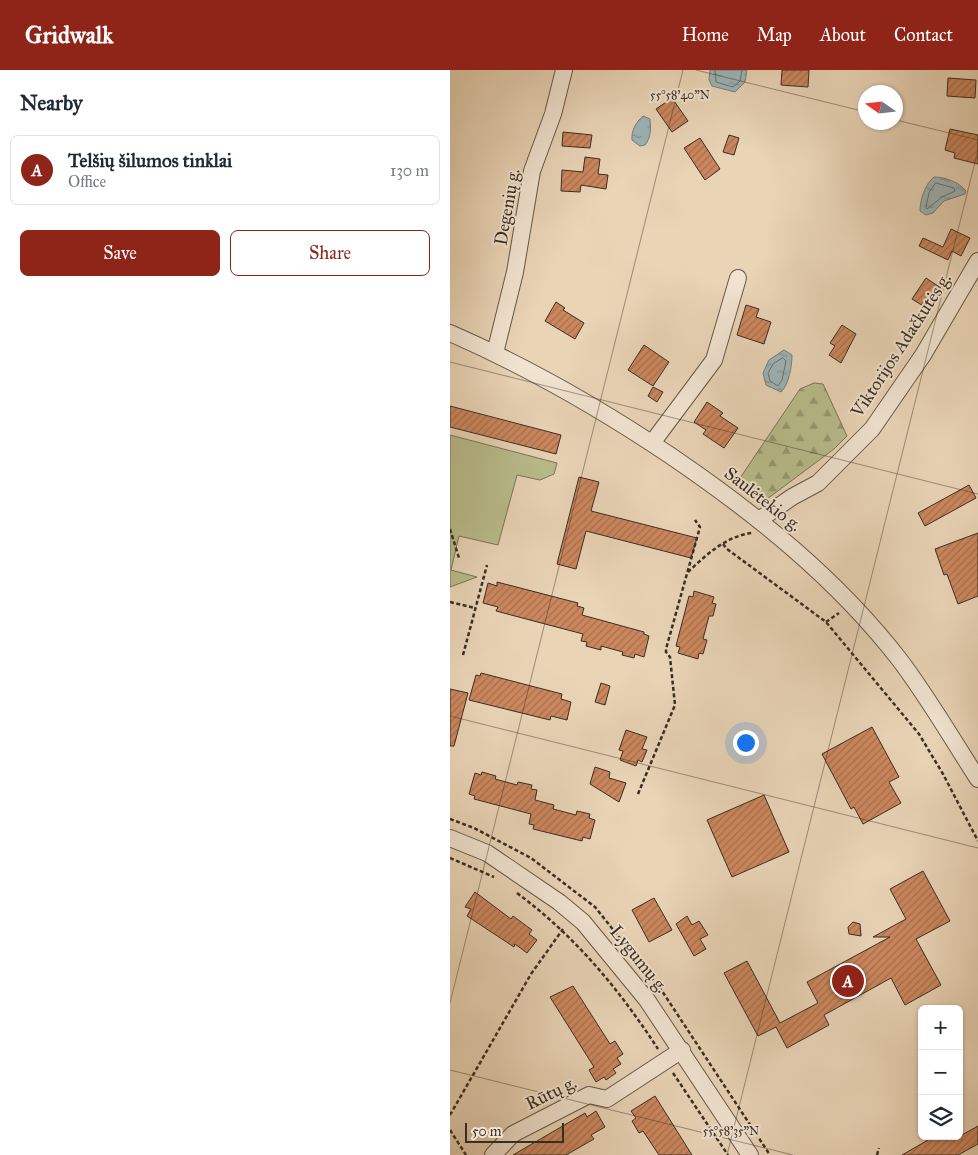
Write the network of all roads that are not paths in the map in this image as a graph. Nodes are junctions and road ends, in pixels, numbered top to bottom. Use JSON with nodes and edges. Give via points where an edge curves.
{"nodes":[{"id":1,"x":564,"y":70,"type":"edge"},
{"id":2,"x":978,"y":260,"type":"edge"},
{"id":3,"x":738,"y":278,"type":"dead end"},
{"id":4,"x":450,"y":333,"type":"edge"},
{"id":5,"x":495,"y":353,"type":"junction"},
{"id":6,"x":652,"y":443,"type":"junction"},
{"id":7,"x":759,"y":520,"type":"junction"},
{"id":8,"x":978,"y":779,"type":"edge"},
{"id":9,"x":450,"y":838,"type":"edge"},
{"id":10,"x":682,"y":1050,"type":"junction"},
{"id":11,"x":493,"y":1155,"type":"edge"},
{"id":12,"x":750,"y":1155,"type":"edge"}],
"edges":[{"from":1,"to":5,"type":"street","name":"Degenių g.","via":[[553,114],[532,171],[515,272]]},
{"from":2,"to":7,"type":"street","name":"Viktorijos Adačkutės g.","via":[[923,355],[872,429],[818,483]]},
{"from":3,"to":6,"type":"street","via":[[714,360]]},
{"from":4,"to":5,"type":"street","name":"Saulėtekio g."},
{"from":5,"to":6,"type":"street","name":"Saulėtekio g.","via":[[578,397]]},
{"from":6,"to":7,"type":"street","name":"Saulėtekio g."},
{"from":7,"to":8,"type":"street","name":"Saulėtekio g.","via":[[822,574],[898,659]]},
{"from":9,"to":10,"type":"street","name":"Lygumų g.","via":[[487,853],[583,922],[647,1000]]},
{"from":10,"to":11,"type":"street","name":"Rūtų g.","via":[[607,1099],[588,1095],[513,1134]]},
{"from":10,"to":12,"type":"street","name":"Lygumų g."}]}
